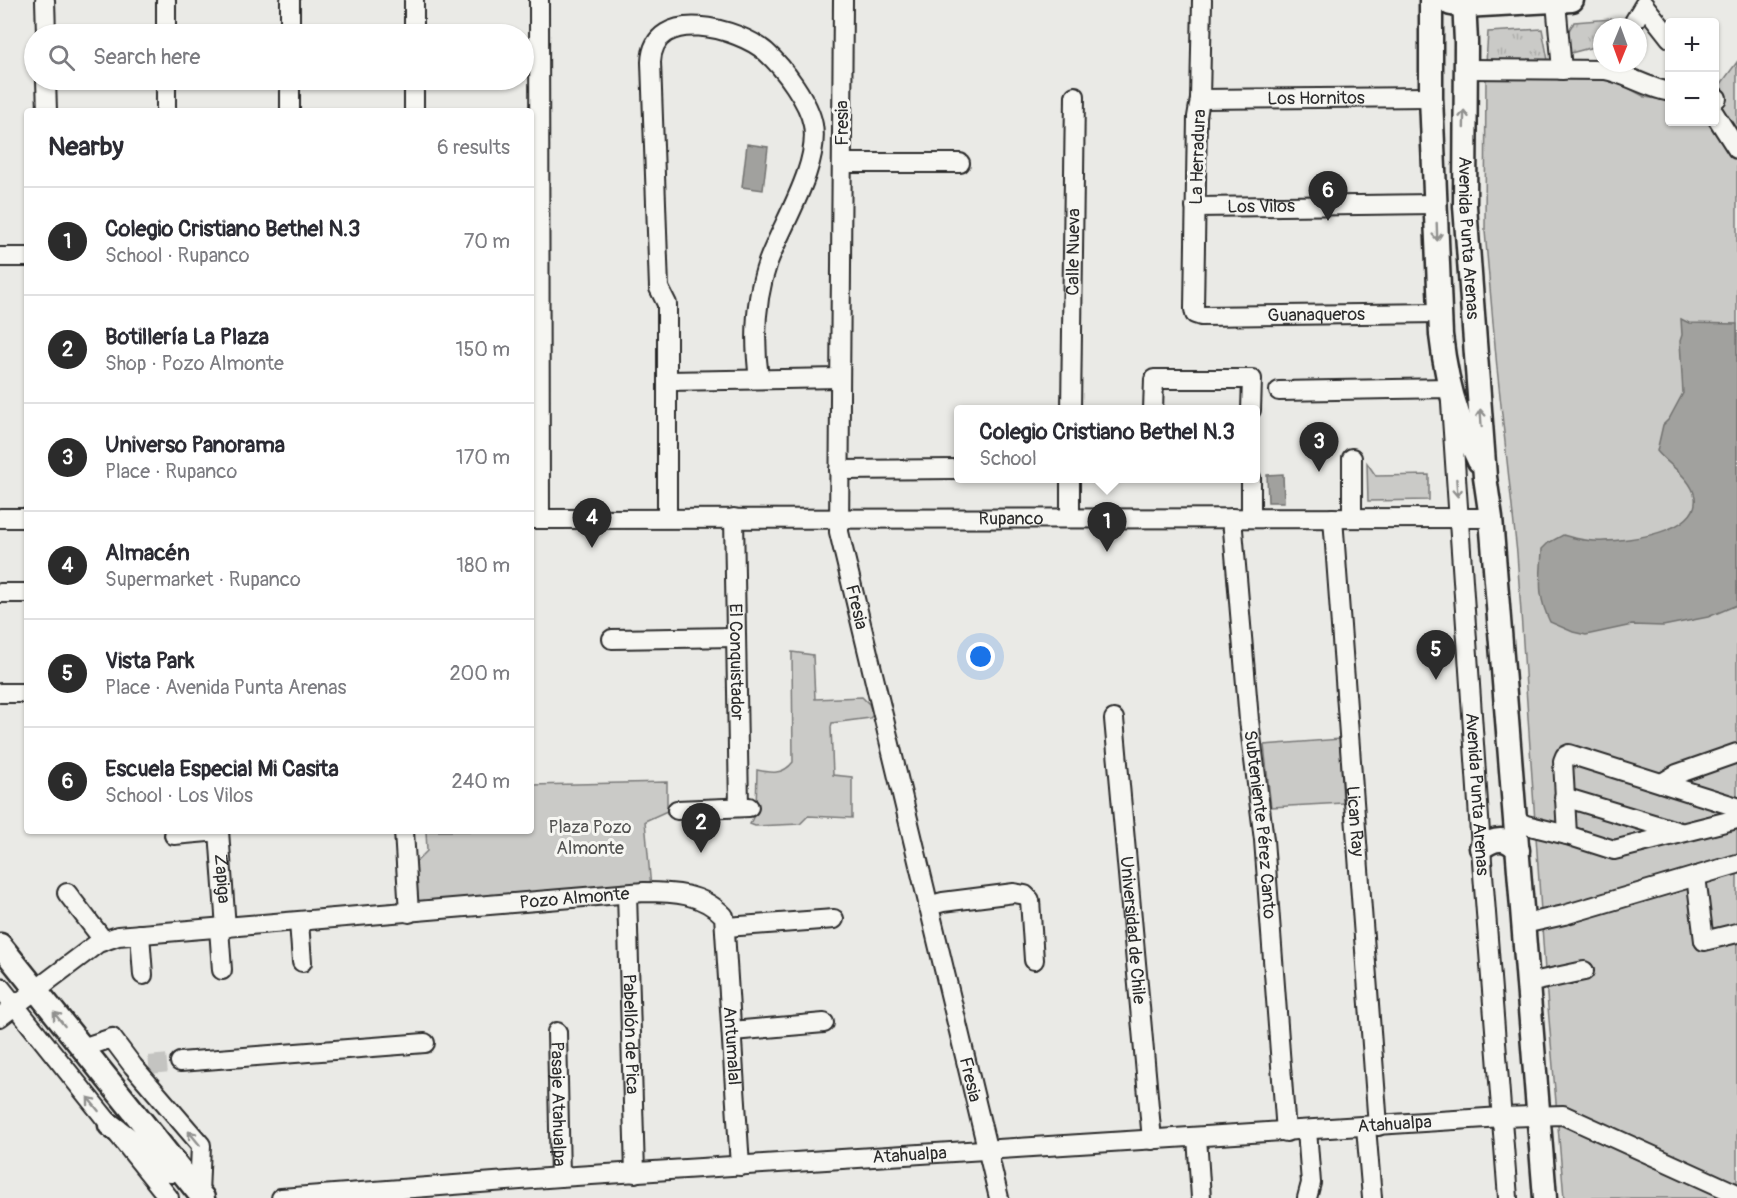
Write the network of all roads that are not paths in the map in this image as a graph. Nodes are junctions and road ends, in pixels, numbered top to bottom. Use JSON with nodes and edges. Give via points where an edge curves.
{"nodes":[{"id":1,"x":45,"y":0,"type":"edge"},
{"id":2,"x":166,"y":0,"type":"edge"},
{"id":3,"x":290,"y":0,"type":"edge"},
{"id":4,"x":414,"y":0,"type":"edge"},
{"id":5,"x":539,"y":0,"type":"edge"},
{"id":6,"x":843,"y":0,"type":"edge"},
{"id":7,"x":1202,"y":0,"type":"edge"},
{"id":8,"x":1428,"y":1,"type":"edge"},
{"id":9,"x":1564,"y":1,"type":"edge"},
{"id":10,"x":1464,"y":3,"type":"edge"},
{"id":11,"x":1636,"y":18,"type":"edge"},
{"id":12,"x":46,"y":24,"type":"edge"},
{"id":13,"x":166,"y":24,"type":"edge"},
{"id":14,"x":290,"y":24,"type":"edge"},
{"id":15,"x":414,"y":24,"type":"edge"},
{"id":16,"x":1665,"y":32,"type":"edge"},
{"id":17,"x":1593,"y":68,"type":"edge"},
{"id":18,"x":1465,"y":69,"type":"junction"},
{"id":19,"x":1562,"y":70,"type":"junction"},
{"id":20,"x":1616,"y":72,"type":"edge"},
{"id":21,"x":46,"y":90,"type":"edge"},
{"id":22,"x":166,"y":90,"type":"edge"},
{"id":23,"x":290,"y":90,"type":"edge"},
{"id":24,"x":414,"y":90,"type":"edge"},
{"id":25,"x":1665,"y":91,"type":"edge"},
{"id":26,"x":1075,"y":96,"type":"dead end"},
{"id":27,"x":1431,"y":97,"type":"junction"},
{"id":28,"x":1200,"y":99,"type":"junction"},
{"id":29,"x":47,"y":108,"type":"edge"},
{"id":30,"x":166,"y":108,"type":"edge"},
{"id":31,"x":290,"y":108,"type":"edge"},
{"id":32,"x":414,"y":108,"type":"edge"},
{"id":33,"x":1719,"y":121,"type":"edge"},
{"id":34,"x":1737,"y":148,"type":"edge"},
{"id":35,"x":842,"y":163,"type":"junction"},
{"id":36,"x":960,"y":163,"type":"dead end"},
{"id":37,"x":1435,"y":204,"type":"junction"},
{"id":38,"x":1195,"y":207,"type":"junction"},
{"id":39,"x":0,"y":257,"type":"edge"},
{"id":40,"x":24,"y":257,"type":"edge"},
{"id":41,"x":535,"y":259,"type":"edge"},
{"id":42,"x":1440,"y":313,"type":"junction"},
{"id":43,"x":1196,"y":314,"type":"joint"},
{"id":44,"x":840,"y":378,"type":"junction"},
{"id":45,"x":759,"y":380,"type":"junction"},
{"id":46,"x":667,"y":381,"type":"junction"},
{"id":47,"x":1450,"y":388,"type":"junction"},
{"id":48,"x":1279,"y":391,"type":"dead end"},
{"id":49,"x":1071,"y":405,"type":"edge"},
{"id":50,"x":1154,"y":405,"type":"edge"},
{"id":51,"x":1251,"y":405,"type":"edge"},
{"id":52,"x":1352,"y":458,"type":"dead end"},
{"id":53,"x":839,"y":470,"type":"junction"},
{"id":54,"x":954,"y":470,"type":"edge"},
{"id":55,"x":1485,"y":477,"type":"junction"},
{"id":56,"x":1070,"y":483,"type":"edge"},
{"id":57,"x":1251,"y":483,"type":"edge"},
{"id":58,"x":0,"y":518,"type":"edge"},
{"id":59,"x":667,"y":518,"type":"junction"},
{"id":60,"x":734,"y":518,"type":"junction"},
{"id":61,"x":839,"y":518,"type":"junction"},
{"id":62,"x":1070,"y":518,"type":"junction"},
{"id":63,"x":1232,"y":518,"type":"junction"},
{"id":64,"x":1251,"y":518,"type":"junction"},
{"id":65,"x":1333,"y":518,"type":"junction"},
{"id":66,"x":1352,"y":518,"type":"junction"},
{"id":67,"x":1459,"y":518,"type":"junction"},
{"id":68,"x":1491,"y":518,"type":"junction"},
{"id":69,"x":24,"y":519,"type":"edge"},
{"id":70,"x":535,"y":519,"type":"edge"},
{"id":71,"x":0,"y":593,"type":"edge"},
{"id":72,"x":24,"y":593,"type":"edge"},
{"id":73,"x":736,"y":637,"type":"junction"},
{"id":74,"x":612,"y":639,"type":"dead end"},
{"id":75,"x":0,"y":693,"type":"edge"},
{"id":76,"x":24,"y":693,"type":"edge"},
{"id":77,"x":1114,"y":719,"type":"dead end"},
{"id":78,"x":1737,"y":753,"type":"edge"},
{"id":79,"x":1662,"y":783,"type":"junction"},
{"id":80,"x":1564,"y":797,"type":"junction"},
{"id":81,"x":1737,"y":807,"type":"edge"},
{"id":82,"x":677,"y":810,"type":"dead end"},
{"id":83,"x":1737,"y":819,"type":"edge"},
{"id":84,"x":1516,"y":820,"type":"junction"},
{"id":85,"x":1681,"y":832,"type":"junction"},
{"id":86,"x":185,"y":834,"type":"edge"},
{"id":87,"x":219,"y":834,"type":"edge"},
{"id":88,"x":404,"y":834,"type":"edge"},
{"id":89,"x":174,"y":835,"type":"dead end"},
{"id":90,"x":1567,"y":835,"type":"junction"},
{"id":91,"x":1481,"y":848,"type":"junction"},
{"id":92,"x":1518,"y":850,"type":"junction"},
{"id":93,"x":1737,"y":864,"type":"edge"},
{"id":94,"x":1696,"y":876,"type":"junction"},
{"id":95,"x":67,"y":893,"type":"dead end"},
{"id":96,"x":627,"y":894,"type":"junction"},
{"id":97,"x":928,"y":906,"type":"junction"},
{"id":98,"x":409,"y":913,"type":"junction"},
{"id":99,"x":834,"y":919,"type":"dead end"},
{"id":100,"x":299,"y":922,"type":"junction"},
{"id":101,"x":1524,"y":924,"type":"junction"},
{"id":102,"x":726,"y":927,"type":"junction"},
{"id":103,"x":222,"y":928,"type":"junction"},
{"id":104,"x":1737,"y":933,"type":"edge"},
{"id":105,"x":140,"y":934,"type":"junction"},
{"id":106,"x":104,"y":940,"type":"junction"},
{"id":107,"x":0,"y":945,"type":"edge"},
{"id":108,"x":1034,"y":960,"type":"dead end"},
{"id":109,"x":302,"y":962,"type":"dead end"},
{"id":110,"x":222,"y":970,"type":"dead end"},
{"id":111,"x":1584,"y":971,"type":"dead end"},
{"id":112,"x":143,"y":975,"type":"dead end"},
{"id":113,"x":1528,"y":983,"type":"junction"},
{"id":114,"x":0,"y":987,"type":"edge"},
{"id":115,"x":36,"y":989,"type":"junction"},
{"id":116,"x":15,"y":1006,"type":"junction"},
{"id":117,"x":0,"y":1017,"type":"edge"},
{"id":118,"x":824,"y":1023,"type":"dead end"},
{"id":119,"x":732,"y":1031,"type":"junction"},
{"id":120,"x":557,"y":1032,"type":"dead end"},
{"id":121,"x":425,"y":1043,"type":"dead end"},
{"id":122,"x":82,"y":1048,"type":"junction"},
{"id":123,"x":180,"y":1062,"type":"tunnel mouth"},
{"id":124,"x":1538,"y":1116,"type":"junction"},
{"id":125,"x":1502,"y":1117,"type":"junction"},
{"id":126,"x":110,"y":1125,"type":"junction"},
{"id":127,"x":1372,"y":1126,"type":"junction"},
{"id":128,"x":1307,"y":1130,"type":"junction"},
{"id":129,"x":1286,"y":1131,"type":"junction"},
{"id":130,"x":1197,"y":1137,"type":"junction"},
{"id":131,"x":1152,"y":1140,"type":"junction"},
{"id":132,"x":988,"y":1150,"type":"junction"},
{"id":133,"x":740,"y":1166,"type":"junction"},
{"id":134,"x":635,"y":1173,"type":"junction"},
{"id":135,"x":560,"y":1177,"type":"junction"},
{"id":136,"x":528,"y":1179,"type":"junction"},
{"id":137,"x":1737,"y":1194,"type":"edge"},
{"id":138,"x":201,"y":1196,"type":"edge"},
{"id":139,"x":170,"y":1198,"type":"edge"},
{"id":140,"x":281,"y":1198,"type":"edge"},
{"id":141,"x":528,"y":1198,"type":"edge"},
{"id":142,"x":999,"y":1198,"type":"edge"},
{"id":143,"x":1201,"y":1198,"type":"edge"},
{"id":144,"x":1307,"y":1198,"type":"edge"},
{"id":145,"x":1372,"y":1198,"type":"edge"},
{"id":146,"x":1508,"y":1198,"type":"edge"},
{"id":147,"x":1545,"y":1198,"type":"edge"}],
"edges":[{"from":1,"to":12,"type":"street"},
{"from":2,"to":13,"type":"street"},
{"from":3,"to":14,"type":"street"},
{"from":4,"to":15,"type":"street"},
{"from":5,"to":41,"type":"street"},
{"from":6,"to":35,"type":"street","name":"Fresia"},
{"from":7,"to":28,"type":"street","name":"La Herradura"},
{"from":8,"to":10,"type":"main road"},
{"from":8,"to":27,"type":"main road","name":"Avenida Punta Arenas"},
{"from":9,"to":10,"type":"main road"},
{"from":9,"to":19,"type":"street"},
{"from":10,"to":18,"type":"main road","name":"Avenida Punta Arenas"},
{"from":11,"to":16,"type":"street","via":[[1644,5]]},
{"from":17,"to":19,"type":"street"},
{"from":18,"to":19,"type":"street"},
{"from":55,"to":18,"type":"main road","name":"Avenida Punta Arenas","one_way":true,"via":[[1465,206]]},
{"from":20,"to":25,"type":"street"},
{"from":21,"to":29,"type":"street"},
{"from":22,"to":30,"type":"street"},
{"from":23,"to":31,"type":"street"},
{"from":24,"to":32,"type":"street"},
{"from":26,"to":49,"type":"street","name":"Calle Nueva"},
{"from":27,"to":28,"type":"street","name":"Los Hornitos"},
{"from":27,"to":37,"type":"main road","name":"Avenida Punta Arenas"},
{"from":28,"to":38,"type":"street","name":"La Herradura"},
{"from":33,"to":34,"type":"street"},
{"from":35,"to":36,"type":"street"},
{"from":35,"to":44,"type":"street","name":"Fresia"},
{"from":37,"to":38,"type":"street","name":"Los Vilos"},
{"from":37,"to":42,"type":"main road","name":"Avenida Punta Arenas","one_way":true},
{"from":38,"to":43,"type":"street","name":"La Herradura"},
{"from":39,"to":40,"type":"street"},
{"from":41,"to":70,"type":"street"},
{"from":42,"to":43,"type":"street","name":"Guanaqueros"},
{"from":42,"to":47,"type":"main road","name":"Avenida Punta Arenas"},
{"from":44,"to":45,"type":"street"},
{"from":44,"to":53,"type":"street","name":"Fresia"},
{"from":45,"to":46,"type":"street"},
{"from":45,"to":46,"type":"street","via":[[756,330],[762,285],[810,162],[813,124],[800,94],[767,53],[733,33],[692,27],[663,35],[651,55],[659,288],[667,304]]},
{"from":46,"to":59,"type":"street"},
{"from":47,"to":48,"type":"street"},
{"from":47,"to":55,"type":"main road","name":"Avenida Punta Arenas"},
{"from":47,"to":67,"type":"street","name":"Avenida Punta Arenas","one_way":true},
{"from":50,"to":51,"type":"street","via":[[1154,379],[1251,379]]},
{"from":52,"to":66,"type":"street"},
{"from":53,"to":54,"type":"street"},
{"from":53,"to":61,"type":"street","name":"Fresia"},
{"from":55,"to":68,"type":"main road","name":"Avenida Punta Arenas"},
{"from":56,"to":62,"type":"street"},
{"from":57,"to":64,"type":"street"},
{"from":58,"to":69,"type":"street"},
{"from":59,"to":60,"type":"street","name":"Rupanco"},
{"from":59,"to":70,"type":"street","name":"Rupanco"},
{"from":60,"to":61,"type":"street","name":"Rupanco"},
{"from":60,"to":73,"type":"street","name":"El Conquistador"},
{"from":61,"to":62,"type":"street","name":"Rupanco"},
{"from":61,"to":97,"type":"street","name":"Fresia","via":[[841,545]]},
{"from":62,"to":63,"type":"street","name":"Rupanco"},
{"from":63,"to":64,"type":"street","name":"Rupanco"},
{"from":63,"to":129,"type":"street","name":"Subteniente Pérez Canto","via":[[1264,840]]},
{"from":64,"to":65,"type":"street","name":"Rupanco"},
{"from":65,"to":66,"type":"street","name":"Rupanco"},
{"from":65,"to":127,"type":"street","name":"Lican Ray"},
{"from":66,"to":67,"type":"street","name":"Rupanco"},
{"from":67,"to":68,"type":"street","name":"Rupanco"},
{"from":67,"to":91,"type":"street","name":"Avenida Punta Arenas"},
{"from":68,"to":84,"type":"main road","name":"Avenida Punta Arenas"},
{"from":71,"to":72,"type":"street"},
{"from":73,"to":74,"type":"street"},
{"from":73,"to":82,"type":"street","name":"El Conquistador","via":[[745,807]]},
{"from":75,"to":76,"type":"street"},
{"from":77,"to":131,"type":"street","name":"Universidad de Chile"},
{"from":78,"to":79,"type":"street"},
{"from":79,"to":80,"type":"street","via":[[1569,754],[1563,758]]},
{"from":79,"to":81,"type":"street"},
{"from":80,"to":85,"type":"street"},
{"from":80,"to":90,"type":"street"},
{"from":83,"to":85,"type":"street"},
{"from":84,"to":90,"type":"street"},
{"from":84,"to":92,"type":"main road","name":"Avenida Punta Arenas"},
{"from":85,"to":90,"type":"street","via":[[1614,850]]},
{"from":86,"to":89,"type":"street","name":"Zapiga"},
{"from":87,"to":103,"type":"street","name":"Zapiga"},
{"from":88,"to":98,"type":"street"},
{"from":91,"to":92,"type":"main road","via":[[1498,839],[1510,842]]},
{"from":91,"to":125,"type":"street","name":"Avenida Punta Arenas"},
{"from":92,"to":101,"type":"main road","name":"Avenida Punta Arenas"},
{"from":93,"to":94,"type":"street"},
{"from":94,"to":101,"type":"street"},
{"from":94,"to":104,"type":"street","via":[[1704,941]]},
{"from":95,"to":106,"type":"street"},
{"from":96,"to":98,"type":"street","name":"Pozo Almonte"},
{"from":96,"to":102,"type":"street","name":"Pozo Almonte","via":[[690,895],[720,912]]},
{"from":96,"to":134,"type":"street","name":"Pabellón de Pica"},
{"from":97,"to":108,"type":"street","via":[[1014,893],[1026,895],[1030,900]]},
{"from":97,"to":132,"type":"street","name":"Fresia"},
{"from":98,"to":100,"type":"street","name":"Pozo Almonte"},
{"from":99,"to":102,"type":"street"},
{"from":100,"to":103,"type":"street","name":"Pozo Almonte"},
{"from":100,"to":109,"type":"street"},
{"from":101,"to":113,"type":"main road","name":"Avenida Punta Arenas"},
{"from":102,"to":119,"type":"street","name":"Antumalal"},
{"from":103,"to":105,"type":"street","name":"Pozo Almonte"},
{"from":103,"to":110,"type":"street"},
{"from":105,"to":106,"type":"street","name":"Pozo Almonte"},
{"from":105,"to":112,"type":"street"},
{"from":106,"to":115,"type":"street","name":"Pozo Almonte"},
{"from":107,"to":115,"type":"main road"},
{"from":111,"to":113,"type":"street"},
{"from":113,"to":124,"type":"main road","name":"Avenida Punta Arenas"},
{"from":114,"to":116,"type":"street"},
{"from":115,"to":116,"type":"street","name":"Pozo Almonte"},
{"from":122,"to":115,"type":"main road","one_way":true},
{"from":116,"to":117,"type":"street","name":"Pozo Almonte"},
{"from":126,"to":116,"type":"street","one_way":true},
{"from":118,"to":119,"type":"street"},
{"from":119,"to":133,"type":"street","name":"Antumalal"},
{"from":120,"to":135,"type":"street","name":"Pasaje Atahualpa"},
{"from":121,"to":123,"type":"street"},
{"from":122,"to":138,"type":"main road"},
{"from":138,"to":122,"type":"street","one_way":true,"via":[[201,1145],[141,1066],[112,1038]]},
{"from":124,"to":125,"type":"street","name":"Atahualpa"},
{"from":124,"to":137,"type":"street","name":"Atahualpa","via":[[1563,1115]]},
{"from":124,"to":147,"type":"main road","name":"Avenida Punta Arenas"},
{"from":125,"to":127,"type":"street","name":"Atahualpa"},
{"from":125,"to":146,"type":"street","name":"Avenida Punta Arenas"},
{"from":126,"to":138,"type":"main road"},
{"from":126,"to":139,"type":"street"},
{"from":127,"to":128,"type":"street","name":"Atahualpa"},
{"from":127,"to":145,"type":"street","name":"Lican Ray"},
{"from":128,"to":129,"type":"street","name":"Atahualpa"},
{"from":128,"to":144,"type":"street","via":[[1311,1183]]},
{"from":129,"to":130,"type":"street","name":"Atahualpa"},
{"from":130,"to":131,"type":"street","name":"Atahualpa"},
{"from":130,"to":143,"type":"street"},
{"from":131,"to":132,"type":"street","name":"Atahualpa"},
{"from":132,"to":133,"type":"street","name":"Atahualpa"},
{"from":132,"to":142,"type":"street","name":"Fresia"},
{"from":133,"to":134,"type":"street","name":"Atahualpa"},
{"from":134,"to":135,"type":"street","name":"Atahualpa"},
{"from":135,"to":136,"type":"street","name":"Atahualpa"},
{"from":136,"to":140,"type":"street","name":"Atahualpa"},
{"from":136,"to":141,"type":"street"}]}
